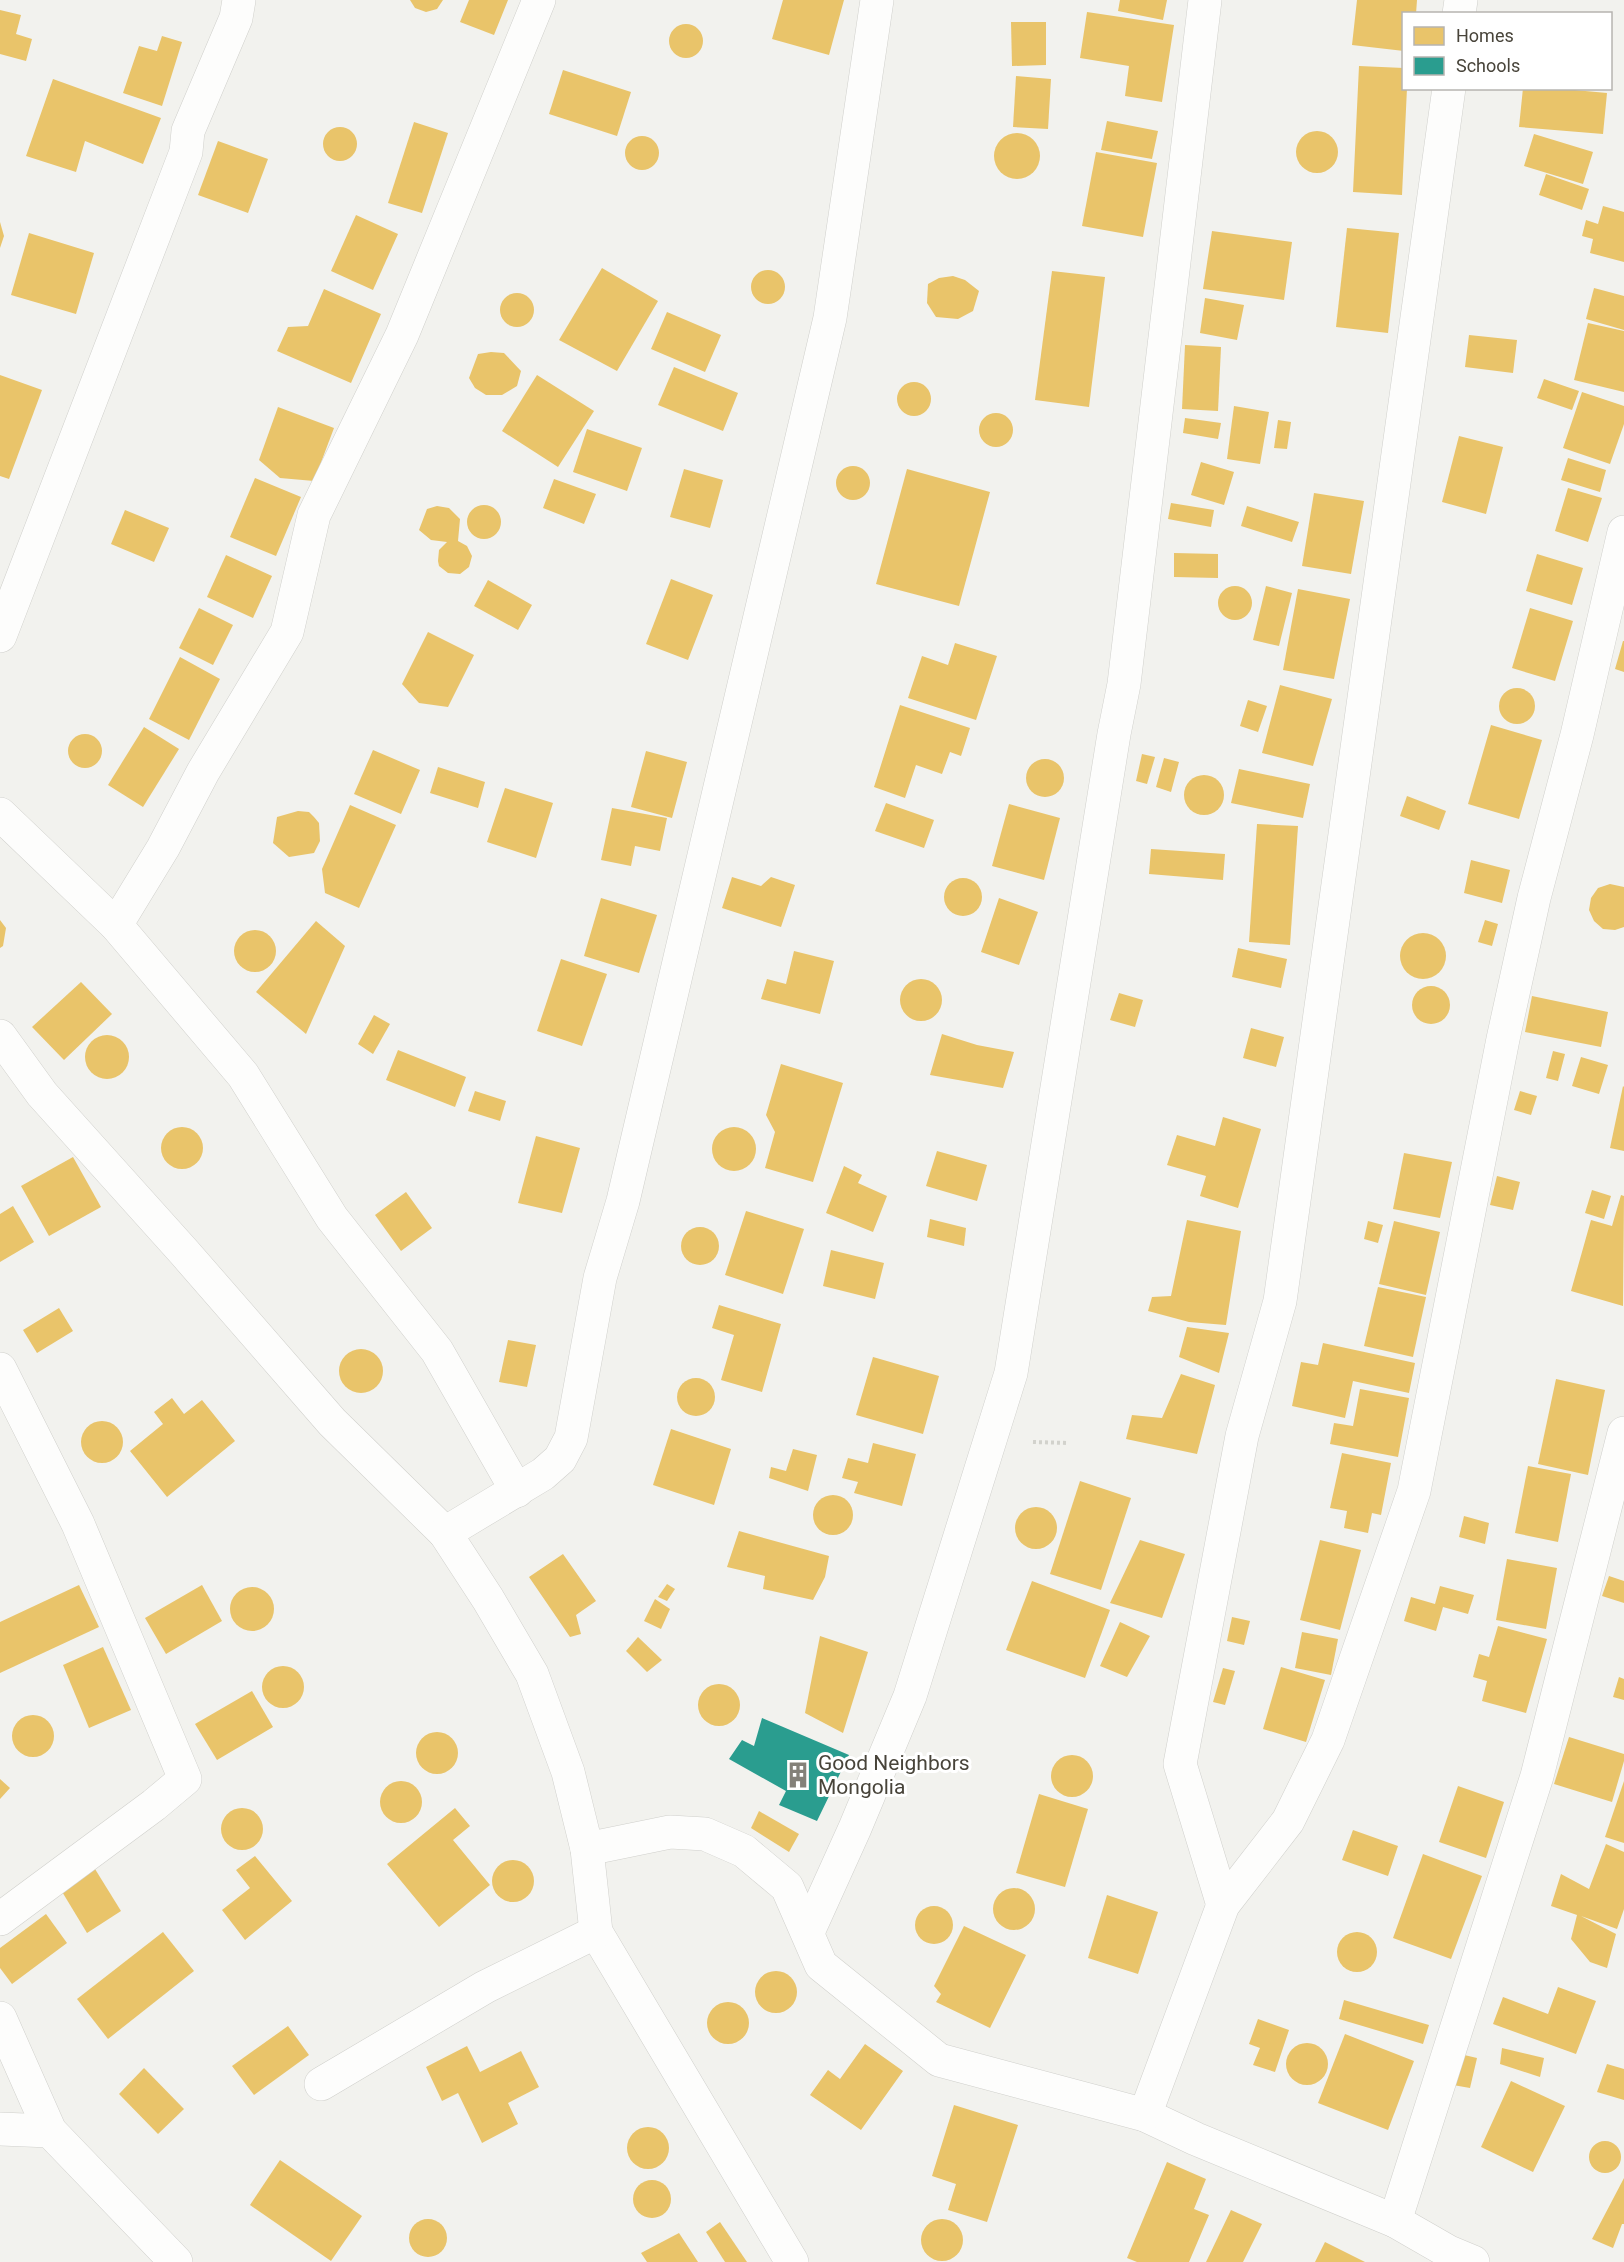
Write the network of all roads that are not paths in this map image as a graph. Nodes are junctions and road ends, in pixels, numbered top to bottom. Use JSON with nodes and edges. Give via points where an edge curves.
{"nodes":[{"id":1,"x":238,"y":0,"type":"edge"},
{"id":2,"x":539,"y":0,"type":"edge"},
{"id":3,"x":877,"y":0,"type":"edge"},
{"id":4,"x":1205,"y":0,"type":"edge"},
{"id":5,"x":1449,"y":90,"type":"edge"},
{"id":6,"x":1624,"y":532,"type":"edge"},
{"id":7,"x":0,"y":636,"type":"edge"},
{"id":8,"x":0,"y":814,"type":"edge"},
{"id":9,"x":117,"y":925,"type":"junction"},
{"id":10,"x":0,"y":1036,"type":"edge"},
{"id":11,"x":0,"y":1369,"type":"edge"},
{"id":12,"x":1624,"y":1433,"type":"edge"},
{"id":13,"x":517,"y":1491,"type":"junction"},
{"id":14,"x":445,"y":1533,"type":"junction"},
{"id":15,"x":587,"y":1849,"type":"junction"},
{"id":16,"x":1223,"y":1905,"type":"junction"},
{"id":17,"x":0,"y":1919,"type":"edge"},
{"id":18,"x":596,"y":1932,"type":"junction"},
{"id":19,"x":808,"y":1932,"type":"junction"},
{"id":20,"x":0,"y":2019,"type":"edge"},
{"id":21,"x":321,"y":2084,"type":"dead end"},
{"id":22,"x":1145,"y":2115,"type":"junction"},
{"id":23,"x":0,"y":2129,"type":"edge"},
{"id":24,"x":50,"y":2131,"type":"junction"},
{"id":25,"x":1395,"y":2221,"type":"junction"},
{"id":26,"x":1455,"y":2259,"type":"edge"},
{"id":27,"x":176,"y":2262,"type":"edge"},
{"id":28,"x":792,"y":2262,"type":"edge"}],
"edges":[{"from":1,"to":7,"type":"street","via":[[236,18],[188,131],[186,152]]},
{"from":2,"to":9,"type":"street","via":[[402,334],[314,515],[287,632]]},
{"from":3,"to":13,"type":"street","via":[[830,318],[623,1201],[600,1278],[571,1438],[560,1460]]},
{"from":4,"to":19,"type":"street","via":[[1124,684],[1011,1373],[910,1696]]},
{"from":5,"to":16,"type":"street","via":[[1280,1301],[1242,1436],[1180,1764]]},
{"from":6,"to":16,"type":"street","via":[[1503,1039],[1414,1491],[1328,1740],[1288,1821]]},
{"from":8,"to":9,"type":"street"},
{"from":9,"to":13,"type":"street","via":[[243,1075],[332,1218],[437,1351]]},
{"from":10,"to":14,"type":"street","via":[[42,1094],[332,1422]]},
{"from":11,"to":17,"type":"street","via":[[78,1524],[185,1779]]},
{"from":12,"to":25,"type":"street","via":[[1536,1776]]},
{"from":13,"to":14,"type":"street"},
{"from":14,"to":15,"type":"street","via":[[532,1674],[568,1772]]},
{"from":15,"to":18,"type":"street"},
{"from":15,"to":19,"type":"street","via":[[670,1832],[705,1834],[744,1851],[787,1887]]},
{"from":16,"to":22,"type":"street"},
{"from":18,"to":21,"type":"street","via":[[485,1987]]},
{"from":18,"to":28,"type":"street"},
{"from":19,"to":22,"type":"street","via":[[821,1965],[939,2060]]},
{"from":20,"to":24,"type":"street"},
{"from":22,"to":25,"type":"street"},
{"from":23,"to":24,"type":"street"},
{"from":24,"to":27,"type":"street"},
{"from":25,"to":26,"type":"street"}]}
